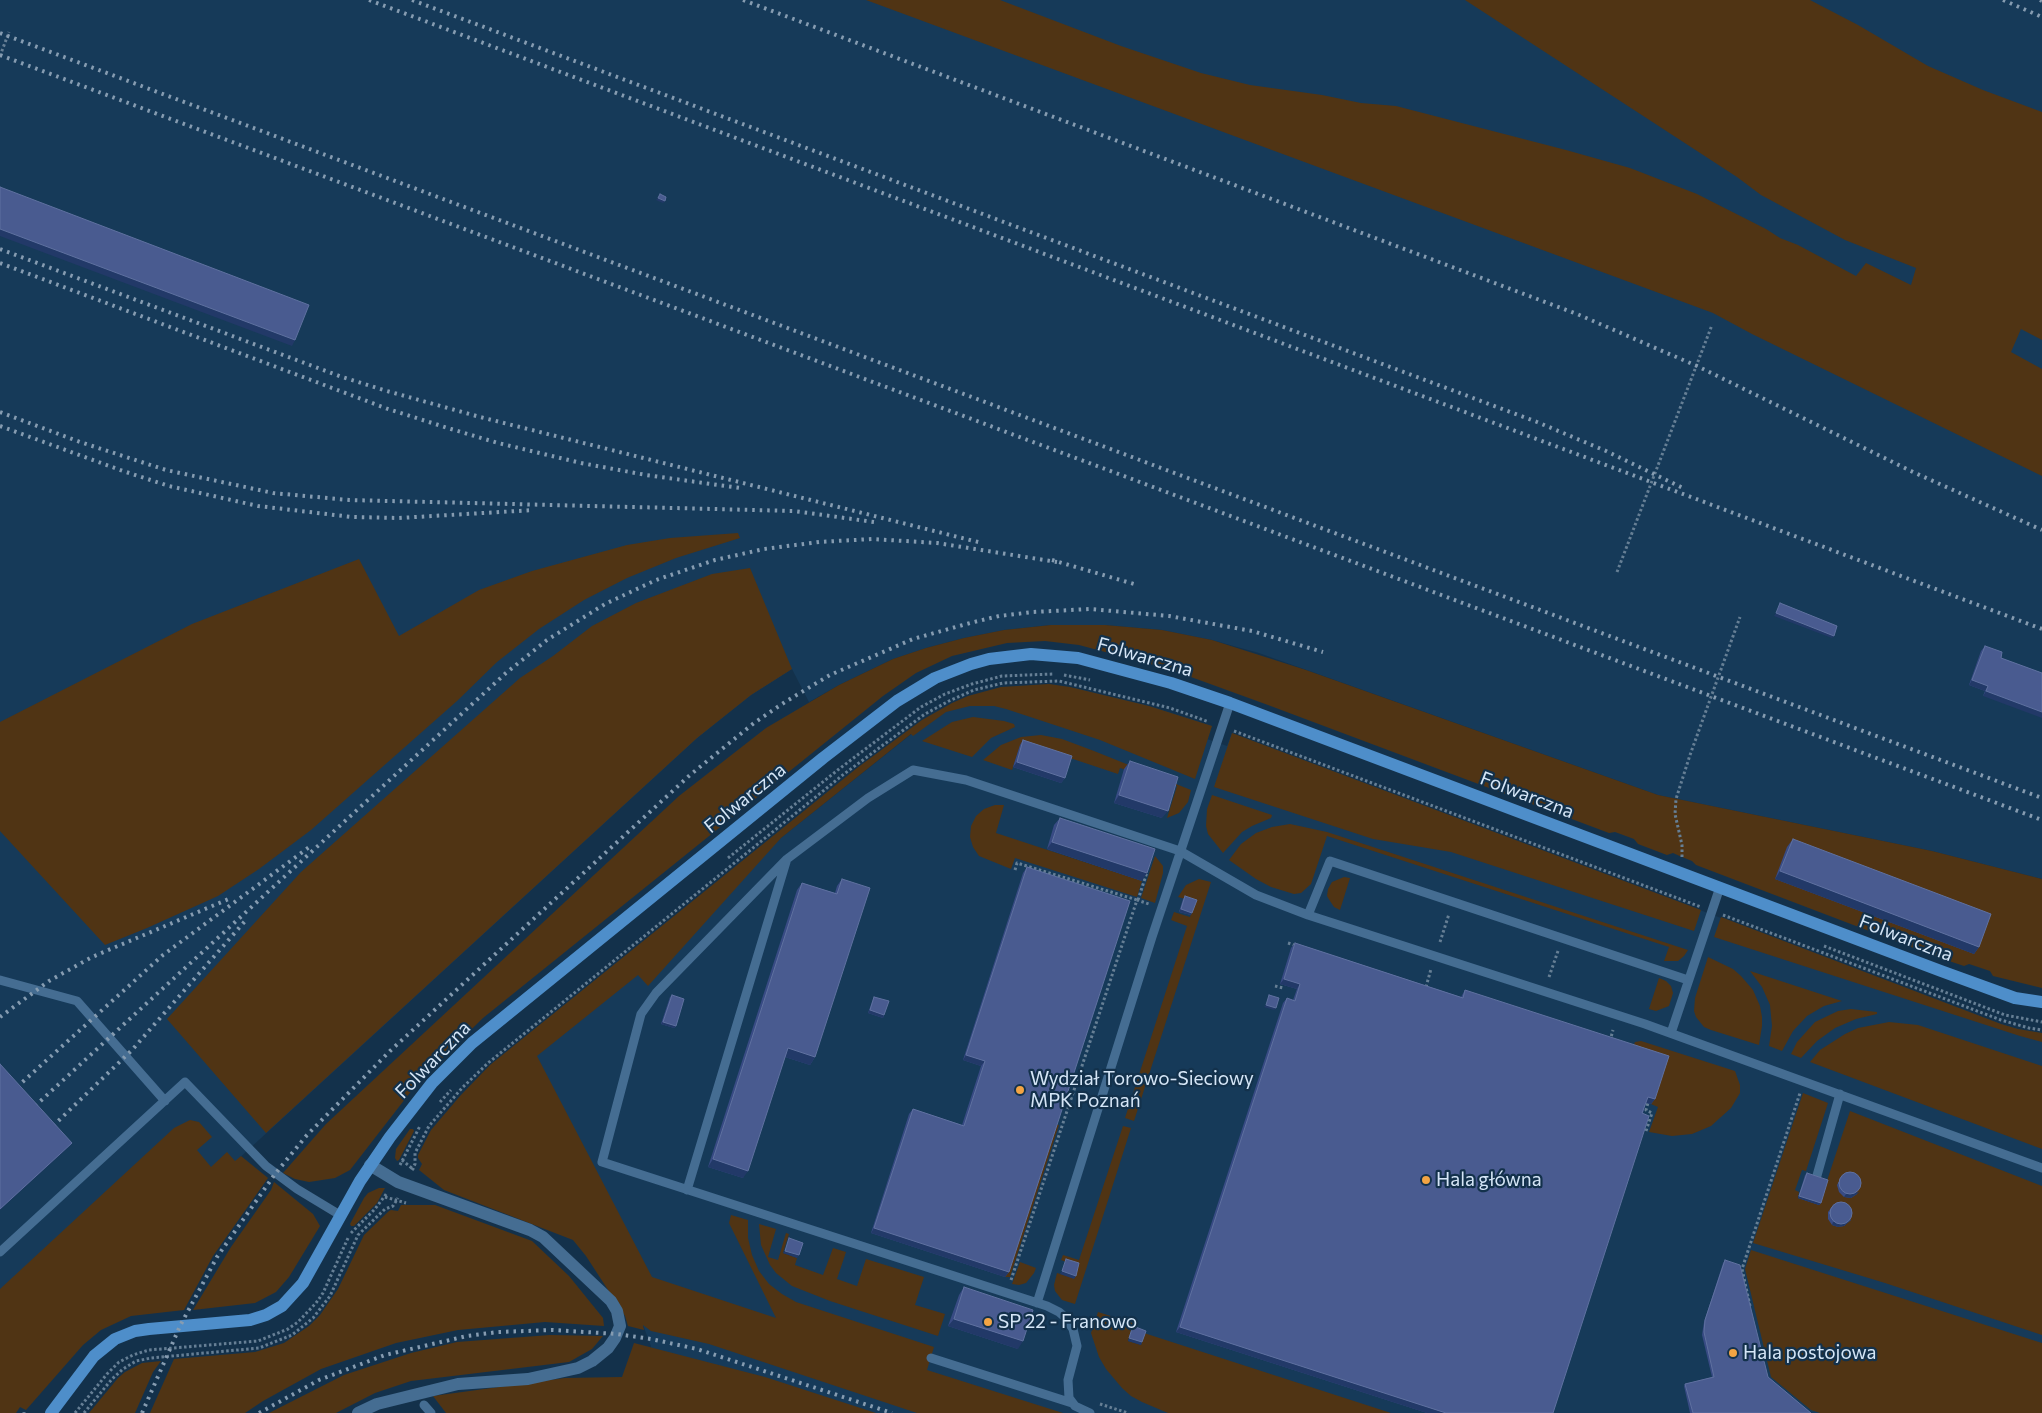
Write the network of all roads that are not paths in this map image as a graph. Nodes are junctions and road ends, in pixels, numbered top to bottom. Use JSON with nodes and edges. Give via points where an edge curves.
{"nodes":[{"id":1,"x":1230,"y":703,"type":"junction"},
{"id":2,"x":1180,"y":851,"type":"junction"},
{"id":3,"x":787,"y":859,"type":"junction"},
{"id":4,"x":1720,"y":887,"type":"junction"},
{"id":5,"x":1308,"y":915,"type":"junction"},
{"id":6,"x":0,"y":980,"type":"edge"},
{"id":7,"x":1688,"y":980,"type":"junction"},
{"id":8,"x":2042,"y":1002,"type":"edge"},
{"id":9,"x":1671,"y":1033,"type":"junction"},
{"id":10,"x":1840,"y":1094,"type":"junction"},
{"id":11,"x":165,"y":1101,"type":"junction"},
{"id":12,"x":370,"y":1165,"type":"junction"},
{"id":13,"x":2042,"y":1168,"type":"edge"},
{"id":14,"x":1816,"y":1179,"type":"edge"},
{"id":15,"x":687,"y":1190,"type":"junction"},
{"id":16,"x":340,"y":1215,"type":"junction"},
{"id":17,"x":0,"y":1252,"type":"edge"},
{"id":18,"x":1037,"y":1303,"type":"junction"},
{"id":19,"x":931,"y":1358,"type":"dead end"},
{"id":20,"x":1072,"y":1402,"type":"junction"},
{"id":21,"x":424,"y":1405,"type":"dead end"},
{"id":22,"x":52,"y":1413,"type":"edge"},
{"id":23,"x":358,"y":1413,"type":"edge"},
{"id":24,"x":431,"y":1413,"type":"edge"},
{"id":25,"x":1090,"y":1413,"type":"edge"}],
"edges":[{"from":1,"to":2,"type":"lane"},
{"from":1,"to":4,"type":"street","name":"Folwarczna"},
{"from":1,"to":12,"type":"street","name":"Folwarczna","via":[[1171,682],[1095,662],[1048,654],[989,659],[935,678],[902,697],[823,758],[472,1043],[417,1101]]},
{"from":2,"to":3,"type":"lane","via":[[966,780],[913,770],[868,798]]},
{"from":2,"to":5,"type":"lane","via":[[1256,895]]},
{"from":2,"to":18,"type":"lane"},
{"from":3,"to":15,"type":"lane"},
{"from":3,"to":15,"type":"lane","via":[[656,993],[641,1014],[602,1162]]},
{"from":4,"to":7,"type":"lane"},
{"from":4,"to":8,"type":"street","name":"Folwarczna","via":[[2015,998]]},
{"from":5,"to":7,"type":"lane","via":[[1330,861]]},
{"from":5,"to":9,"type":"lane"},
{"from":6,"to":11,"type":"lane","via":[[77,1001]]},
{"from":7,"to":9,"type":"lane"},
{"from":9,"to":10,"type":"lane"},
{"from":10,"to":13,"type":"lane"},
{"from":10,"to":14,"type":"lane"},
{"from":11,"to":16,"type":"lane","via":[[185,1082],[266,1166]]},
{"from":11,"to":17,"type":"lane"},
{"from":12,"to":16,"type":"street","name":"Folwarczna"},
{"from":12,"to":23,"type":"street","via":[[399,1182],[543,1237],[611,1301],[620,1326],[608,1348],[578,1368],[528,1378],[458,1384],[377,1404]]},
{"from":15,"to":18,"type":"lane"},
{"from":16,"to":22,"type":"street","name":"Folwarczna","via":[[298,1292],[282,1306],[250,1320],[149,1328],[115,1339],[94,1356]]},
{"from":18,"to":20,"type":"lane","via":[[1059,1312],[1073,1329],[1077,1346],[1069,1370],[1068,1395]]},
{"from":19,"to":20,"type":"lane"},
{"from":20,"to":25,"type":"lane"},
{"from":21,"to":24,"type":"lane"}]}
